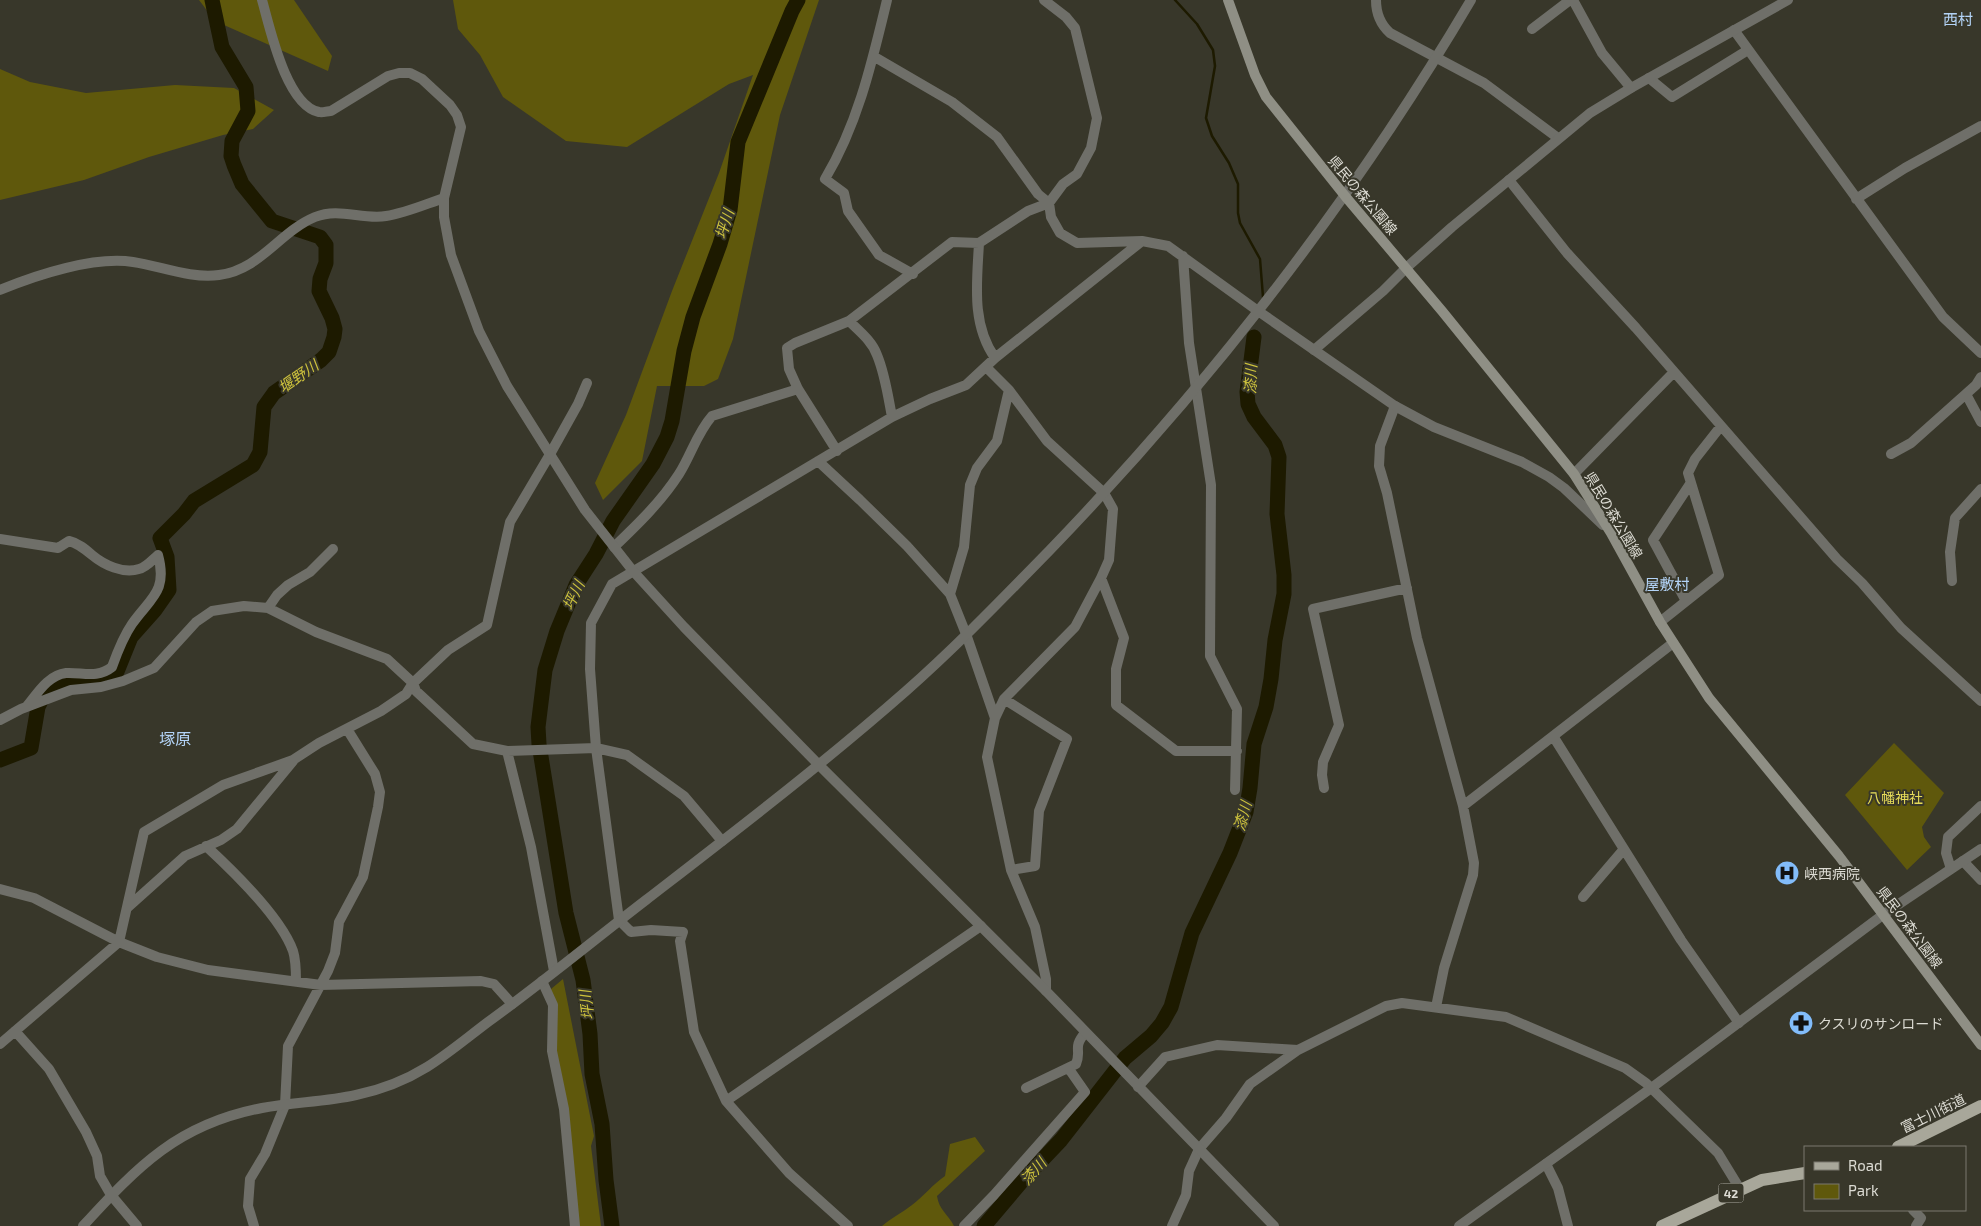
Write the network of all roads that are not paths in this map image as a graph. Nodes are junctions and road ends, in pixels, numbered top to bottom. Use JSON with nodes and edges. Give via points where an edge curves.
{"nodes":[{"id":1,"x":262,"y":0,"type":"edge"},
{"id":2,"x":887,"y":0,"type":"edge"},
{"id":3,"x":1044,"y":0,"type":"edge"},
{"id":4,"x":1228,"y":0,"type":"edge"},
{"id":5,"x":1376,"y":0,"type":"edge"},
{"id":6,"x":1470,"y":0,"type":"edge"},
{"id":7,"x":1572,"y":0,"type":"edge"},
{"id":8,"x":1788,"y":0,"type":"edge"},
{"id":9,"x":1532,"y":29,"type":"dead end"},
{"id":10,"x":1734,"y":30,"type":"junction"},
{"id":11,"x":1748,"y":50,"type":"junction"},
{"id":12,"x":873,"y":56,"type":"junction"},
{"id":13,"x":1436,"y":59,"type":"junction"},
{"id":14,"x":1649,"y":78,"type":"junction"},
{"id":15,"x":1631,"y":88,"type":"junction"},
{"id":16,"x":1981,"y":126,"type":"edge"},
{"id":17,"x":1558,"y":138,"type":"junction"},
{"id":18,"x":1510,"y":180,"type":"junction"},
{"id":19,"x":1345,"y":196,"type":"junction"},
{"id":20,"x":444,"y":198,"type":"junction"},
{"id":21,"x":1856,"y":200,"type":"junction"},
{"id":22,"x":1049,"y":203,"type":"junction"},
{"id":23,"x":1142,"y":241,"type":"junction"},
{"id":24,"x":979,"y":243,"type":"junction"},
{"id":25,"x":1184,"y":256,"type":"junction"},
{"id":26,"x":1406,"y":268,"type":"junction"},
{"id":27,"x":913,"y":274,"type":"junction"},
{"id":28,"x":0,"y":290,"type":"edge"},
{"id":29,"x":1258,"y":311,"type":"junction"},
{"id":30,"x":849,"y":321,"type":"junction"},
{"id":31,"x":1314,"y":350,"type":"junction"},
{"id":32,"x":1981,"y":353,"type":"edge"},
{"id":33,"x":995,"y":358,"type":"junction"},
{"id":34,"x":987,"y":368,"type":"junction"},
{"id":35,"x":1673,"y":373,"type":"junction"},
{"id":36,"x":1981,"y":377,"type":"edge"},
{"id":37,"x":587,"y":383,"type":"dead end"},
{"id":38,"x":1196,"y":388,"type":"junction"},
{"id":39,"x":798,"y":389,"type":"junction"},
{"id":40,"x":1009,"y":390,"type":"junction"},
{"id":41,"x":1966,"y":394,"type":"junction"},
{"id":42,"x":1395,"y":406,"type":"junction"},
{"id":43,"x":892,"y":417,"type":"junction"},
{"id":44,"x":1981,"y":422,"type":"edge"},
{"id":45,"x":1721,"y":426,"type":"junction"},
{"id":46,"x":837,"y":451,"type":"junction"},
{"id":47,"x":1891,"y":454,"type":"dead end"},
{"id":48,"x":549,"y":456,"type":"junction"},
{"id":49,"x":818,"y":461,"type":"junction"},
{"id":50,"x":1574,"y":474,"type":"junction"},
{"id":51,"x":1690,"y":484,"type":"junction"},
{"id":52,"x":1981,"y":489,"type":"edge"},
{"id":53,"x":1104,"y":493,"type":"junction"},
{"id":54,"x":1611,"y":533,"type":"junction"},
{"id":55,"x":0,"y":539,"type":"edge"},
{"id":56,"x":611,"y":543,"type":"junction"},
{"id":57,"x":334,"y":549,"type":"dead end"},
{"id":58,"x":633,"y":571,"type":"junction"},
{"id":59,"x":1101,"y":578,"type":"junction"},
{"id":60,"x":1952,"y":581,"type":"dead end"},
{"id":61,"x":1407,"y":588,"type":"junction"},
{"id":62,"x":950,"y":594,"type":"junction"},
{"id":63,"x":1686,"y":601,"type":"junction"},
{"id":64,"x":268,"y":608,"type":"junction"},
{"id":65,"x":1660,"y":622,"type":"junction"},
{"id":66,"x":966,"y":634,"type":"junction"},
{"id":67,"x":1673,"y":643,"type":"junction"},
{"id":68,"x":66,"y":674,"type":"junction"},
{"id":69,"x":413,"y":683,"type":"junction"},
{"id":70,"x":81,"y":688,"type":"junction"},
{"id":71,"x":1004,"y":699,"type":"junction"},
{"id":72,"x":1981,"y":701,"type":"edge"},
{"id":73,"x":29,"y":706,"type":"junction"},
{"id":74,"x":995,"y":718,"type":"junction"},
{"id":75,"x":0,"y":720,"type":"edge"},
{"id":76,"x":347,"y":729,"type":"junction"},
{"id":77,"x":1553,"y":736,"type":"junction"},
{"id":78,"x":596,"y":748,"type":"junction"},
{"id":79,"x":1237,"y":750,"type":"junction"},
{"id":80,"x":507,"y":751,"type":"junction"},
{"id":81,"x":293,"y":760,"type":"junction"},
{"id":82,"x":818,"y":764,"type":"junction"},
{"id":83,"x":1324,"y":788,"type":"dead end"},
{"id":84,"x":1235,"y":790,"type":"dead end"},
{"id":85,"x":1463,"y":806,"type":"junction"},
{"id":86,"x":1981,"y":806,"type":"edge"},
{"id":87,"x":722,"y":841,"type":"junction"},
{"id":88,"x":206,"y":846,"type":"junction"},
{"id":89,"x":1624,"y":849,"type":"junction"},
{"id":90,"x":1981,"y":849,"type":"edge"},
{"id":91,"x":1963,"y":861,"type":"junction"},
{"id":92,"x":1951,"y":869,"type":"junction"},
{"id":93,"x":1011,"y":870,"type":"junction"},
{"id":94,"x":1981,"y":880,"type":"edge"},
{"id":95,"x":0,"y":889,"type":"edge"},
{"id":96,"x":1583,"y":897,"type":"dead end"},
{"id":97,"x":127,"y":908,"type":"junction"},
{"id":98,"x":1884,"y":914,"type":"junction"},
{"id":99,"x":620,"y":920,"type":"junction"},
{"id":100,"x":981,"y":926,"type":"junction"},
{"id":101,"x":119,"y":942,"type":"junction"},
{"id":102,"x":554,"y":971,"type":"junction"},
{"id":103,"x":542,"y":981,"type":"junction"},
{"id":104,"x":296,"y":982,"type":"junction"},
{"id":105,"x":321,"y":985,"type":"junction"},
{"id":106,"x":1046,"y":991,"type":"junction"},
{"id":107,"x":512,"y":1004,"type":"junction"},
{"id":108,"x":1436,"y":1007,"type":"junction"},
{"id":109,"x":1739,"y":1022,"type":"junction"},
{"id":110,"x":15,"y":1031,"type":"junction"},
{"id":111,"x":1085,"y":1033,"type":"junction"},
{"id":112,"x":0,"y":1044,"type":"edge"},
{"id":113,"x":1981,"y":1045,"type":"edge"},
{"id":114,"x":1298,"y":1050,"type":"junction"},
{"id":115,"x":1069,"y":1069,"type":"junction"},
{"id":116,"x":1138,"y":1087,"type":"junction"},
{"id":117,"x":1026,"y":1088,"type":"dead end"},
{"id":118,"x":1650,"y":1089,"type":"junction"},
{"id":119,"x":726,"y":1101,"type":"junction"},
{"id":120,"x":285,"y":1105,"type":"junction"},
{"id":121,"x":1981,"y":1106,"type":"edge"},
{"id":122,"x":1900,"y":1146,"type":"edge"},
{"id":123,"x":1200,"y":1149,"type":"junction"},
{"id":124,"x":1546,"y":1164,"type":"junction"},
{"id":125,"x":1804,"y":1173,"type":"edge"},
{"id":126,"x":1740,"y":1188,"type":"junction"},
{"id":127,"x":111,"y":1196,"type":"junction"},
{"id":128,"x":1914,"y":1211,"type":"edge"},
{"id":129,"x":83,"y":1226,"type":"edge"},
{"id":130,"x":137,"y":1226,"type":"edge"},
{"id":131,"x":254,"y":1226,"type":"edge"},
{"id":132,"x":575,"y":1226,"type":"edge"},
{"id":133,"x":848,"y":1226,"type":"edge"},
{"id":134,"x":964,"y":1226,"type":"edge"},
{"id":135,"x":1172,"y":1226,"type":"edge"},
{"id":136,"x":1274,"y":1226,"type":"edge"},
{"id":137,"x":1459,"y":1226,"type":"edge"},
{"id":138,"x":1568,"y":1226,"type":"edge"},
{"id":139,"x":1662,"y":1226,"type":"edge"},
{"id":140,"x":1916,"y":1226,"type":"edge"}],
"edges":[{"from":1,"to":20,"type":"street","via":[[283,71],[311,109],[331,111],[388,76],[399,73],[410,73],[422,79],[450,104],[461,127]]},
{"from":2,"to":12,"type":"street"},
{"from":3,"to":22,"type":"street","via":[[1075,28],[1097,118],[1091,148],[1077,174],[1063,184]]},
{"from":4,"to":19,"type":"main road","name":"県民の森公園線","via":[[1254,75],[1266,97]]},
{"from":5,"to":13,"type":"street","via":[[1384,28]]},
{"from":6,"to":13,"type":"street"},
{"from":7,"to":9,"type":"street"},
{"from":7,"to":15,"type":"street","via":[[1602,53]]},
{"from":8,"to":10,"type":"street"},
{"from":10,"to":11,"type":"street"},
{"from":10,"to":14,"type":"street"},
{"from":11,"to":14,"type":"street","via":[[1672,97]]},
{"from":11,"to":21,"type":"street"},
{"from":12,"to":22,"type":"street","via":[[952,102],[997,137],[1038,194]]},
{"from":12,"to":27,"type":"street","via":[[850,130],[825,180],[844,193],[848,211],[880,255]]},
{"from":13,"to":17,"type":"street","via":[[1484,83]]},
{"from":13,"to":19,"type":"street"},
{"from":14,"to":15,"type":"street"},
{"from":15,"to":17,"type":"street","via":[[1590,113]]},
{"from":16,"to":21,"type":"street","via":[[1905,168]]},
{"from":17,"to":18,"type":"street"},
{"from":18,"to":26,"type":"street"},
{"from":18,"to":35,"type":"street","via":[[1567,253]]},
{"from":19,"to":26,"type":"main road","name":"県民の森公園線"},
{"from":19,"to":29,"type":"street"},
{"from":20,"to":28,"type":"street","via":[[387,216],[340,212],[316,217],[263,256],[232,273],[204,276],[131,262],[107,261],[86,264]]},
{"from":20,"to":48,"type":"street","via":[[446,236],[478,331]]},
{"from":21,"to":32,"type":"street","via":[[1943,317]]},
{"from":22,"to":23,"type":"street","via":[[1051,217],[1060,233],[1078,243]]},
{"from":22,"to":24,"type":"street","via":[[1028,211]]},
{"from":23,"to":25,"type":"street","via":[[1168,246]]},
{"from":23,"to":33,"type":"street"},
{"from":24,"to":27,"type":"street","via":[[952,242]]},
{"from":24,"to":33,"type":"street","via":[[976,308],[987,347]]},
{"from":25,"to":29,"type":"street"},
{"from":25,"to":38,"type":"street","via":[[1189,343]]},
{"from":26,"to":31,"type":"street"},
{"from":26,"to":50,"type":"main road","name":"県民の森公園線"},
{"from":27,"to":30,"type":"street"},
{"from":29,"to":31,"type":"street"},
{"from":29,"to":38,"type":"street"},
{"from":30,"to":39,"type":"street","via":[[787,348],[788,369]]},
{"from":30,"to":43,"type":"street","via":[[877,353]]},
{"from":31,"to":42,"type":"street"},
{"from":33,"to":34,"type":"street"},
{"from":34,"to":40,"type":"street"},
{"from":34,"to":43,"type":"street","via":[[966,386],[930,398]]},
{"from":35,"to":45,"type":"street"},
{"from":35,"to":50,"type":"street"},
{"from":36,"to":41,"type":"street"},
{"from":37,"to":48,"type":"street"},
{"from":38,"to":53,"type":"street"},
{"from":38,"to":79,"type":"street","via":[[1211,485],[1210,656],[1238,709]]},
{"from":39,"to":46,"type":"street"},
{"from":39,"to":56,"type":"street","via":[[712,416],[678,474],[645,517]]},
{"from":40,"to":53,"type":"street","via":[[1047,440]]},
{"from":40,"to":62,"type":"street","via":[[998,441],[977,468],[970,485],[964,547]]},
{"from":41,"to":44,"type":"street"},
{"from":41,"to":47,"type":"street","via":[[1911,443]]},
{"from":42,"to":54,"type":"street","via":[[1434,427],[1522,462],[1549,477]]},
{"from":42,"to":61,"type":"street","via":[[1380,446],[1379,466]]},
{"from":43,"to":46,"type":"street"},
{"from":45,"to":51,"type":"street","via":[[1695,459],[1688,473]]},
{"from":45,"to":72,"type":"street","via":[[1901,628]]},
{"from":46,"to":49,"type":"street"},
{"from":48,"to":56,"type":"street"},
{"from":48,"to":69,"type":"street","via":[[510,522],[487,625],[448,650]]},
{"from":49,"to":58,"type":"street"},
{"from":49,"to":62,"type":"street","via":[[907,546]]},
{"from":50,"to":54,"type":"main road","name":"県民の森公園線"},
{"from":51,"to":63,"type":"street","via":[[1653,540]]},
{"from":51,"to":63,"type":"street","via":[[1719,575]]},
{"from":52,"to":60,"type":"street","via":[[1954,518],[1950,552]]},
{"from":53,"to":59,"type":"street","via":[[1113,509],[1109,560]]},
{"from":53,"to":66,"type":"street"},
{"from":54,"to":65,"type":"main road","name":"県民の森公園線"},
{"from":55,"to":68,"type":"street","via":[[58,548],[69,541],[75,542],[95,558],[127,571],[139,569],[158,555],[162,568],[158,590],[132,624],[112,667],[99,674]]},
{"from":56,"to":58,"type":"street"},
{"from":57,"to":64,"type":"street","via":[[310,572],[288,585]]},
{"from":58,"to":78,"type":"street","via":[[612,584],[591,623],[590,669]]},
{"from":58,"to":82,"type":"street"},
{"from":59,"to":71,"type":"street","via":[[1075,627]]},
{"from":59,"to":79,"type":"street","via":[[1124,638],[1116,669],[1116,706],[1176,751]]},
{"from":61,"to":83,"type":"street","via":[[1313,610],[1339,725],[1323,762]]},
{"from":61,"to":85,"type":"street","via":[[1417,638]]},
{"from":62,"to":66,"type":"street"},
{"from":63,"to":65,"type":"street"},
{"from":64,"to":69,"type":"street","via":[[316,632],[387,659]]},
{"from":64,"to":70,"type":"street","via":[[244,606],[212,611],[196,622],[154,668],[123,681]]},
{"from":65,"to":67,"type":"main road","name":"県民の森公園線"},
{"from":66,"to":74,"type":"street"},
{"from":66,"to":82,"type":"street","via":[[908,689]]},
{"from":67,"to":77,"type":"street"},
{"from":67,"to":98,"type":"main road","name":"県民の森公園線","via":[[1709,698]]},
{"from":68,"to":70,"type":"street"},
{"from":68,"to":73,"type":"street","via":[[46,682]]},
{"from":69,"to":76,"type":"street","via":[[406,694],[382,712]]},
{"from":69,"to":80,"type":"street","via":[[416,691],[473,744]]},
{"from":70,"to":73,"type":"street"},
{"from":71,"to":74,"type":"street"},
{"from":71,"to":93,"type":"street","via":[[1067,739],[1039,811],[1035,866]]},
{"from":73,"to":75,"type":"street"},
{"from":74,"to":93,"type":"street","via":[[987,757]]},
{"from":76,"to":81,"type":"street"},
{"from":76,"to":105,"type":"street","via":[[375,774],[380,792],[363,877],[340,922],[335,953]]},
{"from":77,"to":85,"type":"street"},
{"from":77,"to":89,"type":"street"},
{"from":78,"to":80,"type":"street"},
{"from":78,"to":87,"type":"street","via":[[627,756],[684,796]]},
{"from":78,"to":99,"type":"street"},
{"from":79,"to":84,"type":"street"},
{"from":80,"to":102,"type":"street","via":[[531,847]]},
{"from":81,"to":88,"type":"street","via":[[237,829]]},
{"from":81,"to":97,"type":"street","via":[[222,785],[144,832]]},
{"from":82,"to":87,"type":"street"},
{"from":82,"to":100,"type":"street"},
{"from":85,"to":108,"type":"street","via":[[1474,863],[1473,876],[1444,968]]},
{"from":86,"to":92,"type":"street","via":[[1948,837],[1946,853]]},
{"from":87,"to":99,"type":"street"},
{"from":88,"to":97,"type":"street","via":[[186,856]]},
{"from":88,"to":104,"type":"street","via":[[254,895],[286,937],[293,952]]},
{"from":89,"to":96,"type":"street"},
{"from":89,"to":109,"type":"street","via":[[1681,940]]},
{"from":90,"to":91,"type":"street"},
{"from":91,"to":92,"type":"street"},
{"from":91,"to":94,"type":"street"},
{"from":92,"to":98,"type":"street"},
{"from":93,"to":106,"type":"street","via":[[1035,927]]},
{"from":95,"to":101,"type":"street","via":[[34,898]]},
{"from":97,"to":101,"type":"street"},
{"from":98,"to":109,"type":"street"},
{"from":98,"to":113,"type":"main road","name":"県民の森公園線"},
{"from":99,"to":102,"type":"street"},
{"from":99,"to":119,"type":"street","via":[[631,932],[683,932],[680,941],[694,1032]]},
{"from":100,"to":106,"type":"street"},
{"from":100,"to":119,"type":"street"},
{"from":101,"to":104,"type":"street","via":[[157,957],[208,970]]},
{"from":101,"to":110,"type":"street"},
{"from":102,"to":103,"type":"street"},
{"from":103,"to":107,"type":"street"},
{"from":103,"to":132,"type":"street","via":[[553,1005],[552,1051],[564,1109]]},
{"from":104,"to":105,"type":"street"},
{"from":105,"to":107,"type":"street","via":[[481,981],[494,984]]},
{"from":105,"to":120,"type":"street","via":[[288,1046]]},
{"from":106,"to":111,"type":"street"},
{"from":107,"to":120,"type":"street","via":[[428,1067],[392,1084],[357,1095]]},
{"from":108,"to":114,"type":"street","via":[[1402,1002],[1386,1006]]},
{"from":108,"to":118,"type":"street","via":[[1506,1017],[1625,1068]]},
{"from":109,"to":118,"type":"street"},
{"from":110,"to":112,"type":"street"},
{"from":110,"to":127,"type":"street","via":[[49,1069],[86,1132],[100,1176]]},
{"from":111,"to":115,"type":"street","via":[[1078,1041],[1079,1059]]},
{"from":111,"to":116,"type":"street"},
{"from":114,"to":116,"type":"street","via":[[1217,1045],[1200,1047],[1165,1057]]},
{"from":114,"to":123,"type":"street","via":[[1250,1084]]},
{"from":115,"to":117,"type":"street"},
{"from":115,"to":134,"type":"street","via":[[1085,1092]]},
{"from":116,"to":123,"type":"street"},
{"from":118,"to":124,"type":"street"},
{"from":118,"to":126,"type":"street","via":[[1718,1154]]},
{"from":119,"to":133,"type":"street","via":[[789,1173]]},
{"from":120,"to":127,"type":"street","via":[[227,1116],[190,1133],[151,1157]]},
{"from":120,"to":131,"type":"street","via":[[265,1154],[250,1179],[248,1206]]},
{"from":121,"to":122,"type":"main road","name":"富士川街道"},
{"from":123,"to":135,"type":"street","via":[[1189,1171],[1186,1195]]},
{"from":123,"to":136,"type":"street"},
{"from":124,"to":137,"type":"street"},
{"from":124,"to":138,"type":"street","via":[[1558,1188]]},
{"from":125,"to":126,"type":"main road","number":"42","via":[[1762,1180]]},
{"from":126,"to":139,"type":"main road","number":"42"},
{"from":127,"to":129,"type":"street"},
{"from":127,"to":130,"type":"street"},
{"from":128,"to":140,"type":"street","via":[[1921,1218]]}]}
